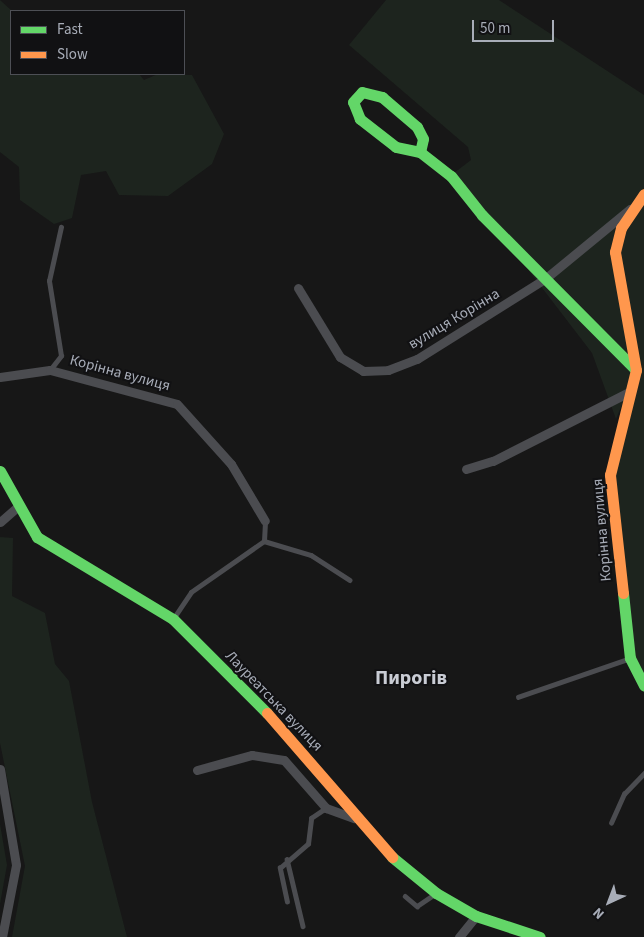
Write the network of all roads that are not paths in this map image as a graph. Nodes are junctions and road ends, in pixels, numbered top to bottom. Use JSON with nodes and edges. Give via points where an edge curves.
{"nodes":[{"id":1,"x":420,"y":152,"type":"junction"},
{"id":2,"x":644,"y":194,"type":"edge"},
{"id":3,"x":636,"y":204,"type":"junction"},
{"id":4,"x":61,"y":227,"type":"dead end"},
{"id":5,"x":546,"y":278,"type":"junction"},
{"id":6,"x":298,"y":288,"type":"dead end"},
{"id":7,"x":50,"y":370,"type":"junction"},
{"id":8,"x":640,"y":372,"type":"edge"},
{"id":9,"x":0,"y":377,"type":"edge"},
{"id":10,"x":630,"y":391,"type":"junction"},
{"id":11,"x":466,"y":469,"type":"dead end"},
{"id":12,"x":0,"y":471,"type":"edge"},
{"id":13,"x":17,"y":508,"type":"junction"},
{"id":14,"x":264,"y":521,"type":"joint"},
{"id":15,"x":0,"y":522,"type":"edge"},
{"id":16,"x":264,"y":541,"type":"junction"},
{"id":17,"x":350,"y":580,"type":"dead end"},
{"id":18,"x":173,"y":619,"type":"junction"},
{"id":19,"x":630,"y":658,"type":"junction"},
{"id":20,"x":644,"y":686,"type":"edge"},
{"id":21,"x":518,"y":697,"type":"dead end"},
{"id":22,"x":0,"y":769,"type":"edge"},
{"id":23,"x":197,"y":770,"type":"dead end"},
{"id":24,"x":644,"y":773,"type":"edge"},
{"id":25,"x":326,"y":808,"type":"junction"},
{"id":26,"x":354,"y":818,"type":"junction"},
{"id":27,"x":611,"y":823,"type":"dead end"},
{"id":28,"x":287,"y":859,"type":"junction"},
{"id":29,"x":436,"y":893,"type":"junction"},
{"id":30,"x":405,"y":896,"type":"dead end"},
{"id":31,"x":287,"y":902,"type":"dead end"},
{"id":32,"x":476,"y":916,"type":"junction"},
{"id":33,"x":303,"y":926,"type":"dead end"},
{"id":34,"x":2,"y":937,"type":"edge"},
{"id":35,"x":459,"y":937,"type":"edge"},
{"id":36,"x":540,"y":937,"type":"edge"}],
"edges":[{"from":1,"to":1,"type":"street","via":[[423,139],[417,127],[382,97],[362,92],[353,102],[360,119],[396,148]]},
{"from":1,"to":5,"type":"street","via":[[451,176],[482,215]]},
{"from":2,"to":3,"type":"street"},
{"from":3,"to":5,"type":"street","name":"вулиця Корінна"},
{"from":3,"to":8,"type":"street","via":[[621,228],[615,252]]},
{"from":4,"to":7,"type":"lane","via":[[49,281],[61,356]]},
{"from":5,"to":6,"type":"street","name":"вулиця Корінна","via":[[417,359],[388,370],[363,371],[340,357]]},
{"from":5,"to":8,"type":"street"},
{"from":7,"to":9,"type":"street","name":"Корінна вулиця"},
{"from":7,"to":14,"type":"street","name":"Корінна вулиця","via":[[177,404],[231,464]]},
{"from":8,"to":10,"type":"street","name":"Корінна вулиця"},
{"from":10,"to":11,"type":"street","via":[[493,461]]},
{"from":10,"to":19,"type":"street","name":"Корінна вулиця","via":[[610,475]]},
{"from":12,"to":13,"type":"street","name":"Лауреатська вулиця"},
{"from":13,"to":15,"type":"street"},
{"from":13,"to":18,"type":"street","name":"Лауреатська вулиця","via":[[37,537],[55,552]]},
{"from":14,"to":16,"type":"lane"},
{"from":16,"to":17,"type":"lane","via":[[311,555]]},
{"from":16,"to":18,"type":"lane","via":[[191,592]]},
{"from":18,"to":26,"type":"street","name":"Лауреатська вулиця","via":[[285,731]]},
{"from":19,"to":20,"type":"street","name":"Корінна вулиця"},
{"from":19,"to":21,"type":"lane"},
{"from":22,"to":34,"type":"street","via":[[16,866]]},
{"from":23,"to":25,"type":"street","via":[[252,756],[284,760]]},
{"from":24,"to":27,"type":"lane","via":[[624,794]]},
{"from":25,"to":26,"type":"street"},
{"from":25,"to":28,"type":"lane","via":[[312,818],[308,844]]},
{"from":26,"to":29,"type":"street","name":"Лауреатська вулиця","via":[[382,849]]},
{"from":28,"to":31,"type":"lane","via":[[280,868]]},
{"from":28,"to":33,"type":"lane"},
{"from":29,"to":30,"type":"lane","via":[[417,906]]},
{"from":29,"to":32,"type":"street","name":"Лауреатська вулиця"},
{"from":32,"to":35,"type":"street"},
{"from":32,"to":36,"type":"street","name":"Лауреатська вулиця"}]}
